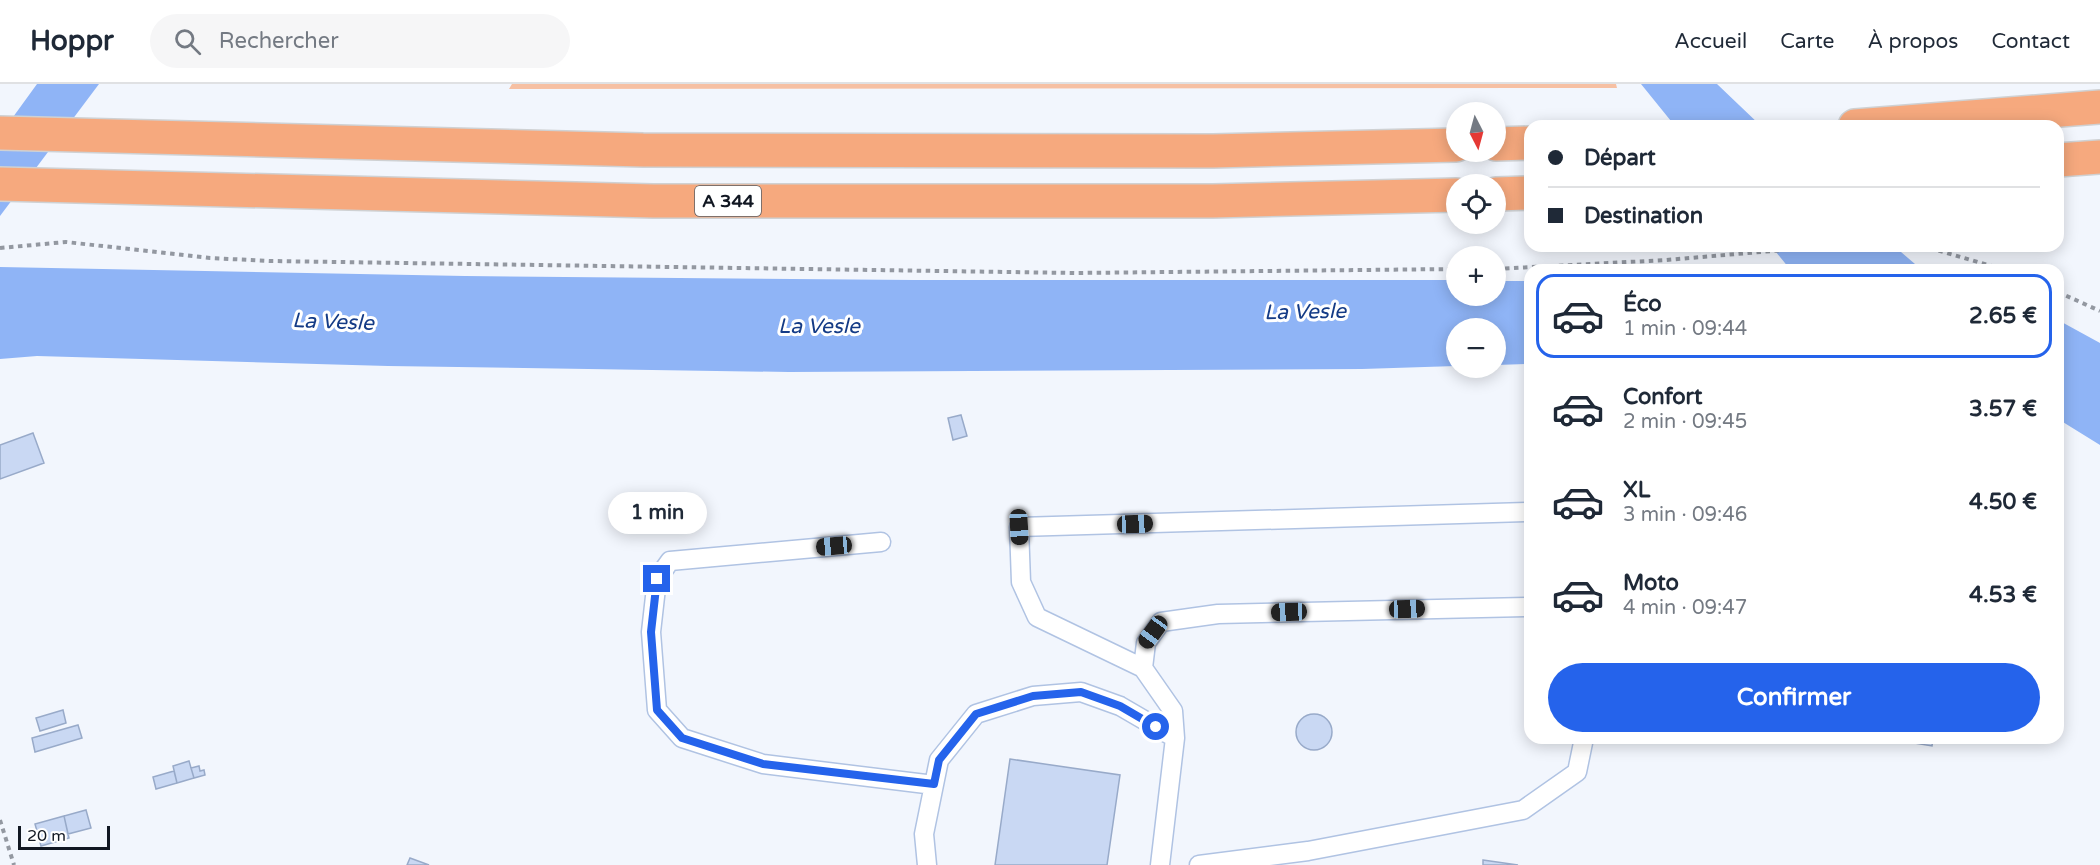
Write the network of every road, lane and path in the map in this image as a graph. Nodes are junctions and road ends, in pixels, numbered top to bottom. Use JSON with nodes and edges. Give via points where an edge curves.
{"nodes":[{"id":1,"x":2100,"y":107,"type":"edge"},
{"id":2,"x":1933,"y":120,"type":"edge"},
{"id":3,"x":0,"y":133,"type":"edge"},
{"id":4,"x":1524,"y":143,"type":"edge"},
{"id":5,"x":1506,"y":144,"type":"edge"},
{"id":6,"x":1446,"y":145,"type":"edge"},
{"id":7,"x":2100,"y":157,"type":"edge"},
{"id":8,"x":2064,"y":160,"type":"edge"},
{"id":9,"x":0,"y":184,"type":"edge"},
{"id":10,"x":1524,"y":193,"type":"edge"},
{"id":11,"x":1506,"y":194,"type":"edge"},
{"id":12,"x":1446,"y":195,"type":"edge"},
{"id":13,"x":0,"y":248,"type":"edge"},
{"id":14,"x":1760,"y":252,"type":"edge"},
{"id":15,"x":1944,"y":252,"type":"edge"},
{"id":16,"x":1590,"y":264,"type":"edge"},
{"id":17,"x":1985,"y":264,"type":"edge"},
{"id":18,"x":1506,"y":268,"type":"edge"},
{"id":19,"x":1524,"y":268,"type":"edge"},
{"id":20,"x":1446,"y":269,"type":"edge"},
{"id":21,"x":2064,"y":295,"type":"edge"},
{"id":22,"x":2100,"y":311,"type":"edge"},
{"id":23,"x":1524,"y":512,"type":"edge"},
{"id":24,"x":881,"y":542,"type":"dead end"},
{"id":25,"x":1524,"y":607,"type":"edge"},
{"id":26,"x":1143,"y":668,"type":"junction"},
{"id":27,"x":1174,"y":738,"type":"junction"},
{"id":28,"x":1583,"y":744,"type":"edge"},
{"id":29,"x":934,"y":784,"type":"junction"},
{"id":30,"x":0,"y":820,"type":"edge"},
{"id":31,"x":14,"y":865,"type":"edge"},
{"id":32,"x":927,"y":865,"type":"edge"},
{"id":33,"x":1160,"y":865,"type":"edge"},
{"id":34,"x":1199,"y":865,"type":"edge"}],
"edges":[{"from":1,"to":2,"type":"highway"},
{"from":3,"to":6,"type":"highway","via":[[643,150],[1213,151]]},
{"from":4,"to":5,"type":"highway"},
{"from":7,"to":8,"type":"highway"},
{"from":9,"to":12,"type":"highway","number":"A 344","via":[[653,201],[1213,201]]},
{"from":10,"to":11,"type":"highway"},
{"from":13,"to":20,"type":"path","via":[[66,242],[210,258],[424,264],[1076,273]]},
{"from":14,"to":16,"type":"path"},
{"from":15,"to":17,"type":"path"},
{"from":18,"to":19,"type":"path"},
{"from":21,"to":22,"type":"path"},
{"from":23,"to":26,"type":"lane","via":[[1019,527],[1021,582],[1037,617]]},
{"from":24,"to":29,"type":"lane","via":[[670,561],[657,579],[651,632],[657,710],[682,738],[763,764]]},
{"from":25,"to":26,"type":"lane","via":[[1218,614],[1161,622],[1146,643]]},
{"from":26,"to":27,"type":"lane","via":[[1173,711]]},
{"from":27,"to":29,"type":"lane","via":[[1120,706],[1081,692],[1033,696],[976,714],[939,760]]},
{"from":27,"to":33,"type":"lane"},
{"from":28,"to":34,"type":"lane","via":[[1577,772],[1523,810],[1308,850]]},
{"from":29,"to":32,"type":"lane","via":[[924,834]]},
{"from":30,"to":31,"type":"path"}]}
